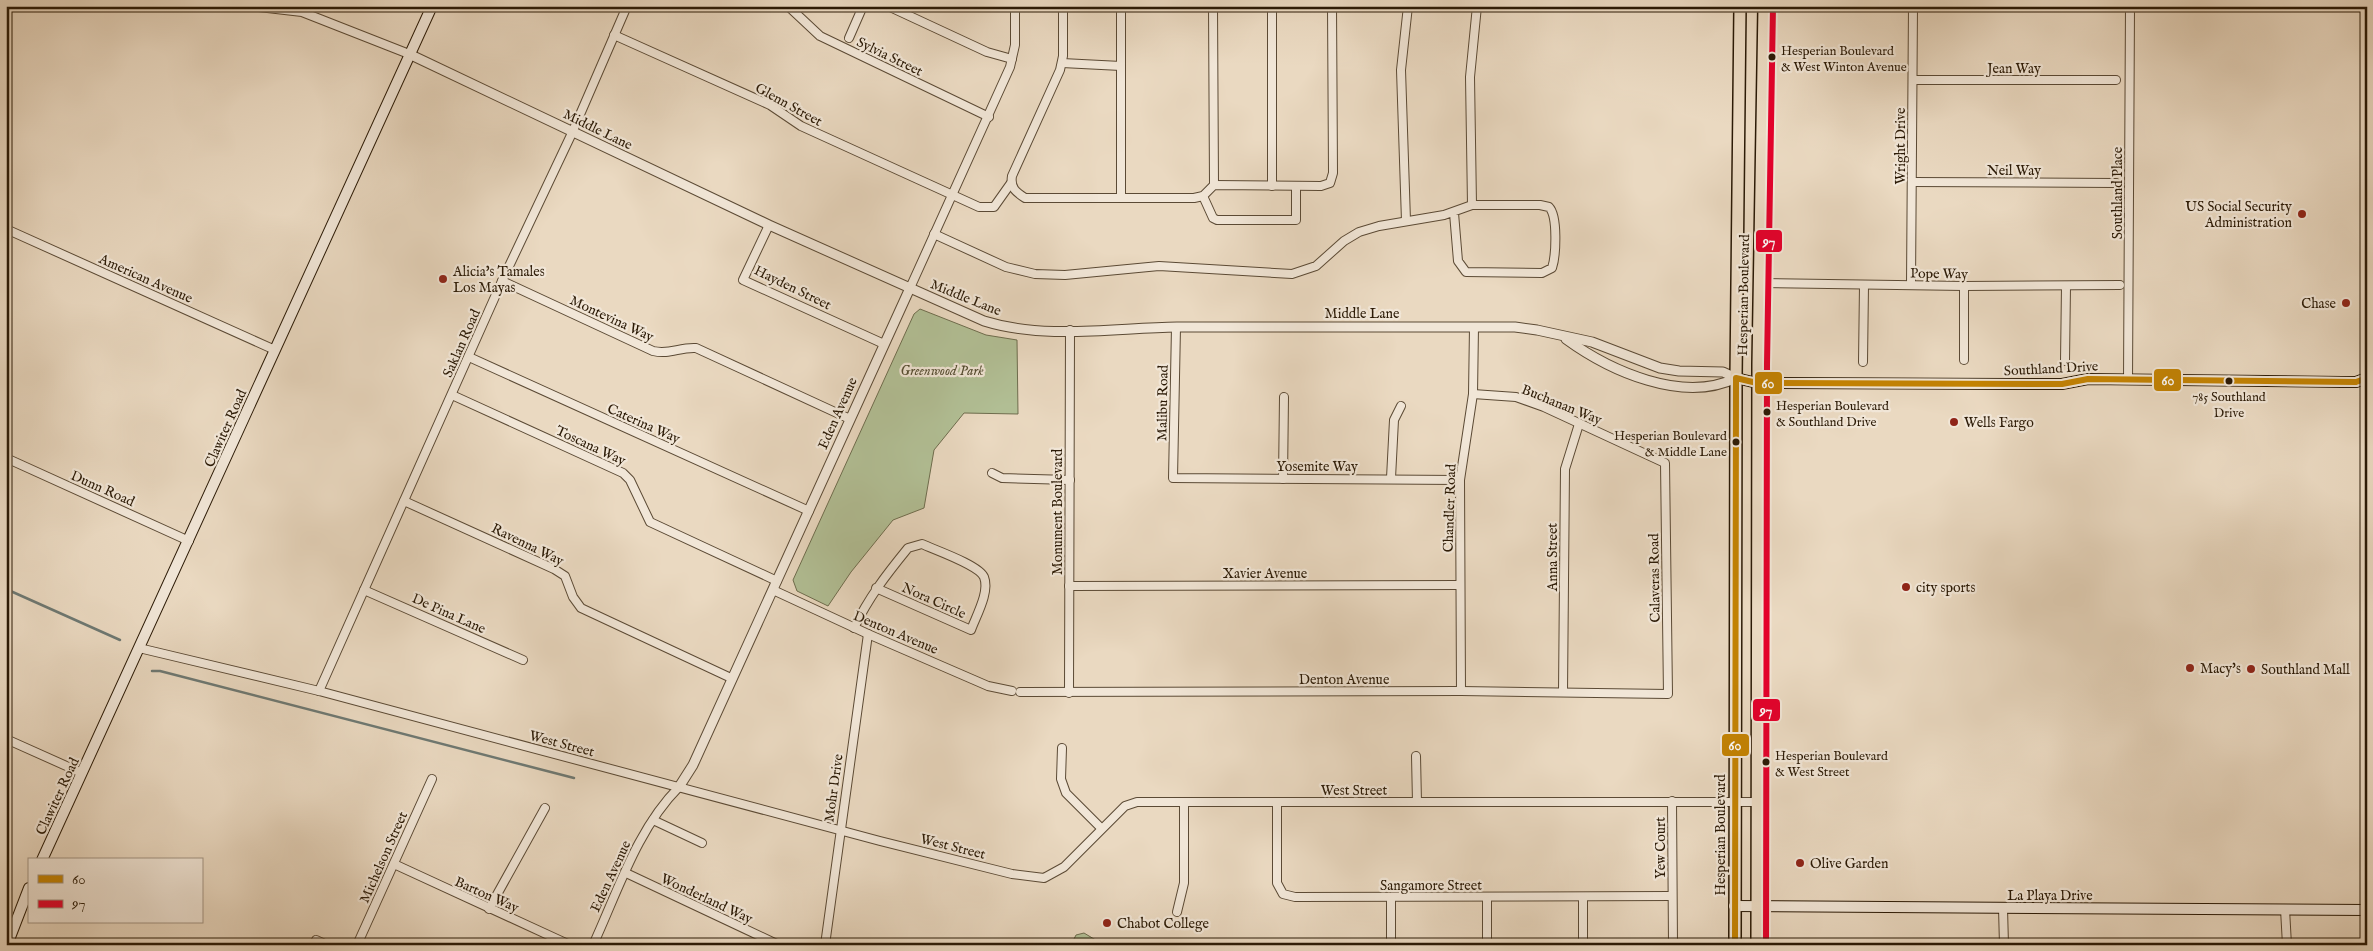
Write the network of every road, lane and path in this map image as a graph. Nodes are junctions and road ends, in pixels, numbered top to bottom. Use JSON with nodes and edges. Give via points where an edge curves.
{"nodes":[{"id":1,"x":251,"y":6,"type":"edge"},
{"id":2,"x":432,"y":6,"type":"edge"},
{"id":3,"x":627,"y":6,"type":"edge"},
{"id":4,"x":788,"y":6,"type":"edge"},
{"id":5,"x":863,"y":6,"type":"edge"},
{"id":6,"x":888,"y":6,"type":"edge"},
{"id":7,"x":1016,"y":6,"type":"edge"},
{"id":8,"x":1063,"y":6,"type":"edge"},
{"id":9,"x":1121,"y":6,"type":"edge"},
{"id":10,"x":1213,"y":6,"type":"edge"},
{"id":11,"x":1272,"y":6,"type":"edge"},
{"id":12,"x":1332,"y":6,"type":"edge"},
{"id":13,"x":1408,"y":6,"type":"edge"},
{"id":14,"x":1477,"y":6,"type":"edge"},
{"id":15,"x":1740,"y":6,"type":"edge"},
{"id":16,"x":1764,"y":6,"type":"edge"},
{"id":17,"x":1913,"y":6,"type":"edge"},
{"id":18,"x":2130,"y":6,"type":"edge"},
{"id":19,"x":614,"y":35,"type":"junction"},
{"id":20,"x":849,"y":38,"type":"dead end"},
{"id":21,"x":409,"y":54,"type":"junction"},
{"id":22,"x":1012,"y":59,"type":"junction"},
{"id":23,"x":1062,"y":63,"type":"junction"},
{"id":24,"x":1121,"y":66,"type":"junction"},
{"id":25,"x":1913,"y":80,"type":"junction"},
{"id":26,"x":2116,"y":80,"type":"dead end"},
{"id":27,"x":989,"y":117,"type":"junction"},
{"id":28,"x":572,"y":133,"type":"junction"},
{"id":29,"x":1912,"y":182,"type":"junction"},
{"id":30,"x":1011,"y":183,"type":"junction"},
{"id":31,"x":2116,"y":184,"type":"dead end"},
{"id":32,"x":1214,"y":185,"type":"junction"},
{"id":33,"x":1272,"y":186,"type":"junction"},
{"id":34,"x":1296,"y":186,"type":"junction"},
{"id":35,"x":951,"y":196,"type":"junction"},
{"id":36,"x":1203,"y":196,"type":"junction"},
{"id":37,"x":1121,"y":198,"type":"junction"},
{"id":38,"x":1472,"y":205,"type":"junction"},
{"id":39,"x":1454,"y":213,"type":"junction"},
{"id":40,"x":1406,"y":221,"type":"junction"},
{"id":41,"x":769,"y":224,"type":"junction"},
{"id":42,"x":6,"y":228,"type":"edge"},
{"id":43,"x":934,"y":234,"type":"junction"},
{"id":44,"x":502,"y":281,"type":"junction"},
{"id":45,"x":1758,"y":283,"type":"junction"},
{"id":46,"x":1864,"y":285,"type":"junction"},
{"id":47,"x":1911,"y":285,"type":"junction"},
{"id":48,"x":2120,"y":285,"type":"dead end"},
{"id":49,"x":1964,"y":286,"type":"junction"},
{"id":50,"x":2066,"y":286,"type":"junction"},
{"id":51,"x":910,"y":288,"type":"junction"},
{"id":52,"x":1176,"y":327,"type":"junction"},
{"id":53,"x":1474,"y":327,"type":"junction"},
{"id":54,"x":1070,"y":330,"type":"junction"},
{"id":55,"x":1563,"y":337,"type":"junction"},
{"id":56,"x":884,"y":344,"type":"junction"},
{"id":57,"x":276,"y":350,"type":"junction"},
{"id":58,"x":469,"y":357,"type":"junction"},
{"id":59,"x":1964,"y":360,"type":"dead end"},
{"id":60,"x":2065,"y":361,"type":"dead end"},
{"id":61,"x":1863,"y":362,"type":"dead end"},
{"id":62,"x":1736,"y":378,"type":"junction"},
{"id":63,"x":2367,"y":378,"type":"edge"},
{"id":64,"x":2128,"y":380,"type":"junction"},
{"id":65,"x":1758,"y":383,"type":"junction"},
{"id":66,"x":1473,"y":394,"type":"junction"},
{"id":67,"x":452,"y":395,"type":"junction"},
{"id":68,"x":1284,"y":397,"type":"dead end"},
{"id":69,"x":1401,"y":406,"type":"dead end"},
{"id":70,"x":850,"y":419,"type":"junction"},
{"id":71,"x":1580,"y":424,"type":"junction"},
{"id":72,"x":6,"y":458,"type":"edge"},
{"id":73,"x":1666,"y":463,"type":"joint"},
{"id":74,"x":992,"y":473,"type":"dead end"},
{"id":75,"x":1173,"y":478,"type":"joint"},
{"id":76,"x":1391,"y":478,"type":"junction"},
{"id":77,"x":1283,"y":479,"type":"junction"},
{"id":78,"x":1070,"y":480,"type":"junction"},
{"id":79,"x":1460,"y":480,"type":"junction"},
{"id":80,"x":404,"y":501,"type":"junction"},
{"id":81,"x":809,"y":511,"type":"junction"},
{"id":82,"x":189,"y":541,"type":"junction"},
{"id":83,"x":777,"y":581,"type":"junction"},
{"id":84,"x":1460,"y":585,"type":"junction"},
{"id":85,"x":1069,"y":586,"type":"junction"},
{"id":86,"x":876,"y":588,"type":"junction"},
{"id":87,"x":364,"y":590,"type":"junction"},
{"id":88,"x":773,"y":590,"type":"junction"},
{"id":89,"x":854,"y":628,"type":"junction"},
{"id":90,"x":868,"y":634,"type":"junction"},
{"id":91,"x":139,"y":648,"type":"junction"},
{"id":92,"x":523,"y":660,"type":"dead end"},
{"id":93,"x":731,"y":678,"type":"junction"},
{"id":94,"x":319,"y":691,"type":"junction"},
{"id":95,"x":1461,"y":691,"type":"junction"},
{"id":96,"x":1563,"y":692,"type":"junction"},
{"id":97,"x":1069,"y":693,"type":"junction"},
{"id":98,"x":1668,"y":694,"type":"joint"},
{"id":99,"x":6,"y":738,"type":"edge"},
{"id":100,"x":1062,"y":748,"type":"dead end"},
{"id":101,"x":1416,"y":756,"type":"dead end"},
{"id":102,"x":82,"y":773,"type":"junction"},
{"id":103,"x":432,"y":779,"type":"dead end"},
{"id":104,"x":679,"y":787,"type":"junction"},
{"id":105,"x":1672,"y":801,"type":"junction"},
{"id":106,"x":1417,"y":802,"type":"junction"},
{"id":107,"x":1735,"y":802,"type":"junction"},
{"id":108,"x":1757,"y":802,"type":"junction"},
{"id":109,"x":1184,"y":803,"type":"junction"},
{"id":110,"x":1277,"y":803,"type":"junction"},
{"id":111,"x":545,"y":808,"type":"dead end"},
{"id":112,"x":653,"y":820,"type":"junction"},
{"id":113,"x":1101,"y":828,"type":"junction"},
{"id":114,"x":839,"y":830,"type":"junction"},
{"id":115,"x":702,"y":843,"type":"dead end"},
{"id":116,"x":43,"y":858,"type":"edge"},
{"id":117,"x":394,"y":864,"type":"junction"},
{"id":118,"x":626,"y":873,"type":"junction"},
{"id":119,"x":28,"y":891,"type":"edge"},
{"id":120,"x":1672,"y":896,"type":"junction"},
{"id":121,"x":1391,"y":897,"type":"junction"},
{"id":122,"x":1487,"y":897,"type":"junction"},
{"id":123,"x":1583,"y":897,"type":"junction"},
{"id":124,"x":1734,"y":906,"type":"junction"},
{"id":125,"x":1757,"y":907,"type":"junction"},
{"id":126,"x":2004,"y":908,"type":"junction"},
{"id":127,"x":490,"y":909,"type":"junction"},
{"id":128,"x":2285,"y":909,"type":"junction"},
{"id":129,"x":2367,"y":910,"type":"edge"},
{"id":130,"x":1177,"y":912,"type":"dead end"},
{"id":131,"x":316,"y":940,"type":"dead end"},
{"id":132,"x":7,"y":945,"type":"edge"},
{"id":133,"x":327,"y":945,"type":"edge"},
{"id":134,"x":357,"y":945,"type":"edge"},
{"id":135,"x":570,"y":945,"type":"edge"},
{"id":136,"x":593,"y":945,"type":"edge"},
{"id":137,"x":779,"y":945,"type":"edge"},
{"id":138,"x":825,"y":945,"type":"edge"},
{"id":139,"x":1391,"y":945,"type":"edge"},
{"id":140,"x":1486,"y":945,"type":"edge"},
{"id":141,"x":1583,"y":945,"type":"edge"},
{"id":142,"x":1673,"y":945,"type":"edge"},
{"id":143,"x":1735,"y":945,"type":"edge"},
{"id":144,"x":1757,"y":945,"type":"edge"},
{"id":145,"x":2004,"y":945,"type":"edge"},
{"id":146,"x":2287,"y":945,"type":"edge"}],
"edges":[{"from":1,"to":21,"type":"street","via":[[302,12]]},
{"from":2,"to":21,"type":"main road","name":"Clawiter Road"},
{"from":3,"to":19,"type":"street","name":"Saklan Road"},
{"from":4,"to":27,"type":"street","name":"Sylvia Street","via":[[820,36]]},
{"from":5,"to":20,"type":"street"},
{"from":6,"to":22,"type":"street","via":[[987,52]]},
{"from":7,"to":22,"type":"street","name":"Eden Avenue"},
{"from":8,"to":23,"type":"street"},
{"from":9,"to":24,"type":"street"},
{"from":10,"to":32,"type":"street"},
{"from":11,"to":33,"type":"street"},
{"from":12,"to":34,"type":"street","via":[[1333,173],[1326,185]]},
{"from":13,"to":40,"type":"street","via":[[1401,70]]},
{"from":14,"to":38,"type":"street","via":[[1470,77]]},
{"from":15,"to":62,"type":"main road","name":"Hesperian Boulevard"},
{"from":16,"to":45,"type":"main road","name":"Hesperian Boulevard"},
{"from":17,"to":25,"type":"street","name":"Wright Drive"},
{"from":18,"to":64,"type":"street","name":"Southland Place"},
{"from":19,"to":28,"type":"street","name":"Saklan Road"},
{"from":19,"to":35,"type":"street","name":"Glenn Street","via":[[770,105],[801,126]]},
{"from":21,"to":28,"type":"street","name":"Middle Lane"},
{"from":21,"to":57,"type":"main road","name":"Clawiter Road"},
{"from":22,"to":27,"type":"street","name":"Eden Avenue"},
{"from":23,"to":24,"type":"street"},
{"from":23,"to":30,"type":"street"},
{"from":24,"to":37,"type":"street"},
{"from":25,"to":26,"type":"street","name":"Jean Way"},
{"from":25,"to":29,"type":"street","name":"Wright Drive"},
{"from":27,"to":35,"type":"street","name":"Eden Avenue"},
{"from":28,"to":41,"type":"street","name":"Middle Lane"},
{"from":28,"to":44,"type":"street","name":"Saklan Road"},
{"from":29,"to":31,"type":"street","name":"Neil Way"},
{"from":29,"to":47,"type":"street","name":"Wright Drive"},
{"from":30,"to":35,"type":"street","name":"Glenn Street","via":[[994,207],[979,207]]},
{"from":30,"to":37,"type":"street","via":[[1017,193],[1032,199]]},
{"from":32,"to":33,"type":"street"},
{"from":32,"to":36,"type":"street"},
{"from":33,"to":34,"type":"street"},
{"from":34,"to":36,"type":"street","via":[[1296,220],[1217,220]]},
{"from":35,"to":43,"type":"street","name":"Eden Avenue"},
{"from":36,"to":37,"type":"street"},
{"from":38,"to":39,"type":"street"},
{"from":38,"to":39,"type":"street","via":[[1549,207],[1554,220],[1552,268],[1546,273],[1466,272],[1458,261]]},
{"from":39,"to":40,"type":"street"},
{"from":40,"to":43,"type":"street","via":[[1359,232],[1344,240],[1316,266],[1292,274],[1160,266],[1035,274],[1006,267]]},
{"from":41,"to":51,"type":"street","name":"Middle Lane"},
{"from":41,"to":56,"type":"street","name":"Hayden Street","via":[[743,280]]},
{"from":42,"to":57,"type":"street","name":"American Avenue"},
{"from":43,"to":51,"type":"street","name":"Eden Avenue"},
{"from":44,"to":58,"type":"street","name":"Saklan Road"},
{"from":44,"to":70,"type":"street","name":"Montevina Way","via":[[653,351],[665,354],[685,347],[696,348]]},
{"from":45,"to":46,"type":"street","name":"Pope Way"},
{"from":45,"to":65,"type":"main road","name":"Hesperian Boulevard"},
{"from":46,"to":47,"type":"street","name":"Pope Way"},
{"from":46,"to":61,"type":"street"},
{"from":47,"to":49,"type":"street","name":"Pope Way"},
{"from":48,"to":50,"type":"street","name":"Pope Way"},
{"from":49,"to":50,"type":"street","name":"Pope Way"},
{"from":49,"to":59,"type":"street"},
{"from":50,"to":60,"type":"street"},
{"from":51,"to":54,"type":"street","name":"Middle Lane","via":[[1004,327]]},
{"from":51,"to":56,"type":"street","name":"Eden Avenue"},
{"from":52,"to":53,"type":"street","name":"Middle Lane"},
{"from":52,"to":54,"type":"street","name":"Middle Lane"},
{"from":52,"to":75,"type":"street","name":"Malibu Road"},
{"from":53,"to":55,"type":"street","name":"Middle Lane","via":[[1530,329]]},
{"from":53,"to":66,"type":"street","name":"Chandler Road"},
{"from":54,"to":78,"type":"street","name":"Monument Boulevard"},
{"from":55,"to":62,"type":"street","name":"Middle Lane","via":[[1592,342],[1660,368],[1723,372]]},
{"from":55,"to":62,"type":"street","name":"Middle Lane","via":[[1589,356],[1654,382],[1687,387],[1720,386]]},
{"from":56,"to":70,"type":"street","name":"Eden Avenue"},
{"from":57,"to":82,"type":"main road","name":"Clawiter Road"},
{"from":58,"to":67,"type":"street","name":"Saklan Road"},
{"from":58,"to":81,"type":"street","name":"Caterina Way"},
{"from":62,"to":65,"type":"main road","name":"Southland Drive"},
{"from":62,"to":107,"type":"main road","name":"Hesperian Boulevard"},
{"from":63,"to":64,"type":"main road","name":"Southland Drive","via":[[2356,382]]},
{"from":64,"to":65,"type":"main road","name":"Southland Drive","via":[[2088,379],[2062,384]]},
{"from":65,"to":108,"type":"main road","name":"Hesperian Boulevard"},
{"from":66,"to":71,"type":"street","name":"Buchanan Way","via":[[1516,397]]},
{"from":66,"to":79,"type":"street","name":"Chandler Road"},
{"from":67,"to":80,"type":"street","name":"Saklan Road"},
{"from":67,"to":83,"type":"street","name":"Toscana Way","via":[[623,473],[630,480],[650,522]]},
{"from":68,"to":77,"type":"street"},
{"from":69,"to":76,"type":"street","via":[[1394,420]]},
{"from":70,"to":81,"type":"street","name":"Eden Avenue"},
{"from":71,"to":73,"type":"street","name":"Buchanan Way"},
{"from":71,"to":96,"type":"street","name":"Anna Street","via":[[1565,469]]},
{"from":72,"to":82,"type":"street","name":"Dunn Road"},
{"from":73,"to":98,"type":"street","name":"Calaveras Road"},
{"from":74,"to":78,"type":"street","via":[[1002,478]]},
{"from":75,"to":77,"type":"street","name":"Yosemite Way"},
{"from":76,"to":77,"type":"street","name":"Yosemite Way"},
{"from":76,"to":79,"type":"street","name":"Yosemite Way"},
{"from":78,"to":85,"type":"street","name":"Monument Boulevard"},
{"from":79,"to":84,"type":"street","name":"Chandler Road"},
{"from":80,"to":87,"type":"street","name":"Saklan Road"},
{"from":80,"to":93,"type":"street","name":"Ravenna Way","via":[[554,569],[565,576],[581,608]]},
{"from":81,"to":83,"type":"street","name":"Eden Avenue"},
{"from":82,"to":91,"type":"main road","name":"Clawiter Road"},
{"from":83,"to":88,"type":"street","name":"Eden Avenue"},
{"from":84,"to":85,"type":"street","name":"Xavier Avenue"},
{"from":84,"to":95,"type":"street","name":"Chandler Road"},
{"from":85,"to":97,"type":"street","name":"Monument Boulevard"},
{"from":86,"to":86,"type":"street","name":"Nora Circle","via":[[908,548],[922,544],[977,569],[984,577],[985,587],[971,630]]},
{"from":86,"to":89,"type":"street","name":"Nora Circle"},
{"from":87,"to":92,"type":"street","name":"De Pina Lane"},
{"from":87,"to":94,"type":"street","name":"Saklan Road"},
{"from":88,"to":89,"type":"street","name":"Denton Avenue"},
{"from":88,"to":93,"type":"street","name":"Eden Avenue"},
{"from":89,"to":90,"type":"street","name":"Denton Avenue"},
{"from":90,"to":97,"type":"street","name":"Denton Avenue","via":[[988,686],[1016,692]]},
{"from":90,"to":114,"type":"street","name":"Mohr Drive"},
{"from":91,"to":94,"type":"street","name":"West Street"},
{"from":91,"to":102,"type":"main road","name":"Clawiter Road"},
{"from":93,"to":104,"type":"street","name":"Eden Avenue","via":[[688,774]]},
{"from":94,"to":104,"type":"street","name":"West Street"},
{"from":95,"to":96,"type":"street","name":"Denton Avenue"},
{"from":95,"to":97,"type":"street","name":"Denton Avenue"},
{"from":96,"to":98,"type":"street","name":"Denton Avenue"},
{"from":99,"to":102,"type":"street"},
{"from":100,"to":113,"type":"street","via":[[1062,779],[1066,793]]},
{"from":101,"to":106,"type":"street"},
{"from":102,"to":116,"type":"main road","name":"Clawiter Road"},
{"from":103,"to":117,"type":"street","name":"Michelson Street"},
{"from":104,"to":112,"type":"street","name":"Eden Avenue"},
{"from":104,"to":114,"type":"street","name":"West Street"},
{"from":105,"to":106,"type":"street","name":"West Street"},
{"from":105,"to":107,"type":"street","name":"West Street"},
{"from":105,"to":120,"type":"street","name":"Yew Court"},
{"from":106,"to":110,"type":"street","name":"West Street"},
{"from":107,"to":108,"type":"street","name":"West Street"},
{"from":107,"to":124,"type":"main road","name":"Hesperian Boulevard"},
{"from":108,"to":125,"type":"main road","name":"Hesperian Boulevard"},
{"from":109,"to":110,"type":"street","name":"West Street"},
{"from":109,"to":113,"type":"street","name":"West Street","via":[[1137,802],[1124,806]]},
{"from":109,"to":130,"type":"street","via":[[1184,883]]},
{"from":110,"to":121,"type":"street","name":"Sangamore Street","via":[[1277,883],[1283,894],[1295,897]]},
{"from":111,"to":127,"type":"street"},
{"from":112,"to":115,"type":"street"},
{"from":112,"to":118,"type":"street","name":"Eden Avenue"},
{"from":113,"to":114,"type":"street","name":"West Street","via":[[1064,867],[1044,878],[1012,874]]},
{"from":114,"to":138,"type":"street","name":"Mohr Drive"},
{"from":117,"to":127,"type":"street","name":"Barton Way"},
{"from":117,"to":134,"type":"street","name":"Michelson Street"},
{"from":118,"to":136,"type":"street","name":"Eden Avenue"},
{"from":118,"to":137,"type":"street","name":"Wonderland Way"},
{"from":119,"to":132,"type":"main road"},
{"from":120,"to":123,"type":"street","name":"Sangamore Street"},
{"from":120,"to":142,"type":"street","name":"Yew Court"},
{"from":121,"to":122,"type":"street","name":"Sangamore Street"},
{"from":121,"to":139,"type":"street"},
{"from":122,"to":123,"type":"street","name":"Sangamore Street"},
{"from":122,"to":140,"type":"street"},
{"from":123,"to":141,"type":"street"},
{"from":124,"to":125,"type":"main road","name":"La Playa Drive"},
{"from":124,"to":143,"type":"main road","name":"Hesperian Boulevard"},
{"from":125,"to":126,"type":"main road","name":"La Playa Drive"},
{"from":125,"to":144,"type":"main road","name":"Hesperian Boulevard"},
{"from":126,"to":128,"type":"main road","name":"La Playa Drive"},
{"from":126,"to":145,"type":"street"},
{"from":127,"to":135,"type":"street","name":"Barton Way"},
{"from":128,"to":129,"type":"main road","name":"La Playa Drive"},
{"from":128,"to":146,"type":"street"},
{"from":131,"to":133,"type":"street"}]}
